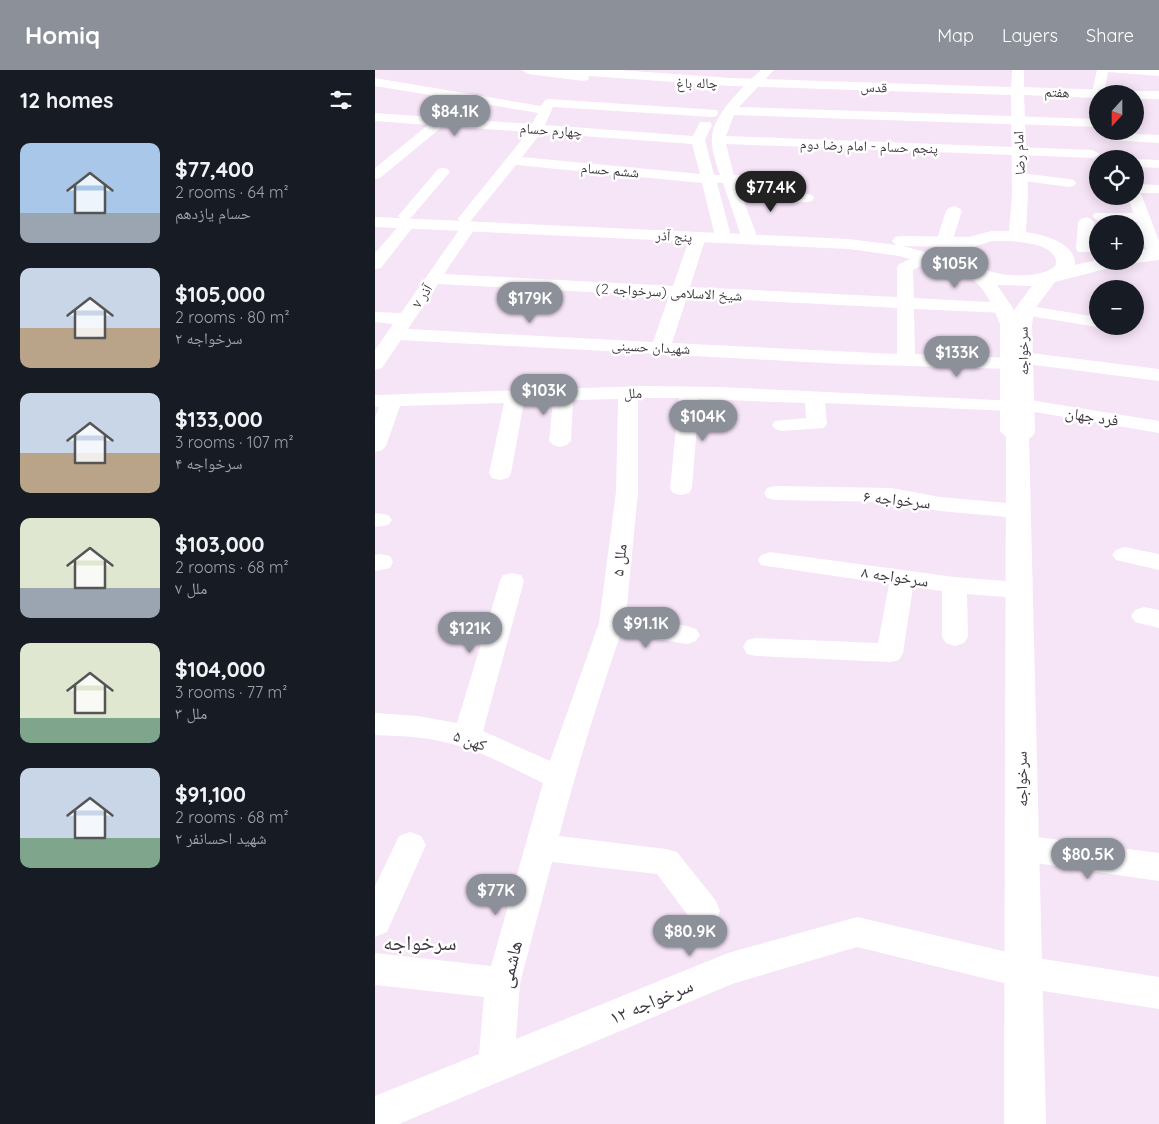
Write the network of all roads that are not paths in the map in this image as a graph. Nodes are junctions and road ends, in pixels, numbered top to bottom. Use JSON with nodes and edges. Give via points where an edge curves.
{"nodes":[{"id":1,"x":528,"y":70,"type":"edge"},
{"id":2,"x":565,"y":70,"type":"edge"},
{"id":3,"x":768,"y":70,"type":"edge"},
{"id":4,"x":1017,"y":70,"type":"edge"},
{"id":5,"x":1103,"y":70,"type":"edge"},
{"id":6,"x":1113,"y":70,"type":"edge"},
{"id":7,"x":1159,"y":72,"type":"edge"},
{"id":8,"x":375,"y":82,"type":"edge"},
{"id":9,"x":731,"y":82,"type":"junction"},
{"id":10,"x":754,"y":83,"type":"junction"},
{"id":11,"x":1102,"y":85,"type":"edge"},
{"id":12,"x":1017,"y":91,"type":"junction"},
{"id":13,"x":444,"y":94,"type":"junction"},
{"id":14,"x":1089,"y":94,"type":"edge"},
{"id":15,"x":1144,"y":95,"type":"edge"},
{"id":16,"x":1159,"y":95,"type":"edge"},
{"id":17,"x":407,"y":107,"type":"dead end"},
{"id":18,"x":731,"y":111,"type":"junction"},
{"id":19,"x":712,"y":113,"type":"junction"},
{"id":20,"x":542,"y":116,"type":"junction"},
{"id":21,"x":375,"y":117,"type":"edge"},
{"id":22,"x":389,"y":118,"type":"junction"},
{"id":23,"x":441,"y":121,"type":"junction"},
{"id":24,"x":1018,"y":121,"type":"junction"},
{"id":25,"x":1089,"y":123,"type":"edge"},
{"id":26,"x":1144,"y":137,"type":"edge"},
{"id":27,"x":1159,"y":139,"type":"edge"},
{"id":28,"x":698,"y":140,"type":"junction"},
{"id":29,"x":719,"y":140,"type":"junction"},
{"id":30,"x":1016,"y":142,"type":"junction"},
{"id":31,"x":1089,"y":155,"type":"edge"},
{"id":32,"x":512,"y":160,"type":"junction"},
{"id":33,"x":1144,"y":163,"type":"edge"},
{"id":34,"x":1159,"y":164,"type":"edge"},
{"id":35,"x":443,"y":172,"type":"dead end"},
{"id":36,"x":375,"y":175,"type":"edge"},
{"id":37,"x":1021,"y":177,"type":"junction"},
{"id":38,"x":728,"y":178,"type":"junction"},
{"id":39,"x":708,"y":179,"type":"junction"},
{"id":40,"x":784,"y":179,"type":"dead end"},
{"id":41,"x":1069,"y":184,"type":"dead end"},
{"id":42,"x":1144,"y":188,"type":"edge"},
{"id":43,"x":1159,"y":189,"type":"edge"},
{"id":44,"x":735,"y":198,"type":"junction"},
{"id":45,"x":807,"y":198,"type":"dead end"},
{"id":46,"x":954,"y":211,"type":"dead end"},
{"id":47,"x":741,"y":213,"type":"junction"},
{"id":48,"x":760,"y":214,"type":"dead end"},
{"id":49,"x":375,"y":215,"type":"edge"},
{"id":50,"x":406,"y":220,"type":"junction"},
{"id":51,"x":1144,"y":220,"type":"edge"},
{"id":52,"x":375,"y":222,"type":"edge"},
{"id":53,"x":466,"y":223,"type":"junction"},
{"id":54,"x":722,"y":232,"type":"junction"},
{"id":55,"x":748,"y":233,"type":"junction"},
{"id":56,"x":1017,"y":236,"type":"junction"},
{"id":57,"x":698,"y":237,"type":"junction"},
{"id":58,"x":944,"y":242,"type":"junction"},
{"id":59,"x":970,"y":242,"type":"junction"},
{"id":60,"x":1053,"y":246,"type":"junction"},
{"id":61,"x":1089,"y":250,"type":"edge"},
{"id":62,"x":1144,"y":254,"type":"edge"},
{"id":63,"x":1158,"y":255,"type":"edge"},
{"id":64,"x":1144,"y":257,"type":"edge"},
{"id":65,"x":925,"y":258,"type":"junction"},
{"id":66,"x":375,"y":264,"type":"edge"},
{"id":67,"x":1089,"y":267,"type":"edge"},
{"id":68,"x":976,"y":272,"type":"junction"},
{"id":69,"x":1053,"y":276,"type":"junction"},
{"id":70,"x":433,"y":279,"type":"junction"},
{"id":71,"x":680,"y":292,"type":"junction"},
{"id":72,"x":905,"y":304,"type":"junction"},
{"id":73,"x":1004,"y":308,"type":"junction"},
{"id":74,"x":1024,"y":310,"type":"junction"},
{"id":75,"x":375,"y":317,"type":"edge"},
{"id":76,"x":1089,"y":321,"type":"edge"},
{"id":77,"x":402,"y":326,"type":"junction"},
{"id":78,"x":661,"y":347,"type":"junction"},
{"id":79,"x":906,"y":358,"type":"junction"},
{"id":80,"x":1017,"y":360,"type":"junction"},
{"id":81,"x":375,"y":364,"type":"edge"},
{"id":82,"x":1159,"y":374,"type":"edge"},
{"id":83,"x":628,"y":393,"type":"junction"},
{"id":84,"x":689,"y":393,"type":"junction"},
{"id":85,"x":563,"y":395,"type":"junction"},
{"id":86,"x":515,"y":396,"type":"junction"},
{"id":87,"x":815,"y":398,"type":"junction"},
{"id":88,"x":383,"y":400,"type":"edge"},
{"id":89,"x":1017,"y":421,"type":"junction"},
{"id":90,"x":781,"y":425,"type":"dead end"},
{"id":91,"x":1159,"y":427,"type":"edge"},
{"id":92,"x":560,"y":440,"type":"dead end"},
{"id":93,"x":375,"y":446,"type":"edge"},
{"id":94,"x":499,"y":473,"type":"dead end"},
{"id":95,"x":681,"y":488,"type":"dead end"},
{"id":96,"x":775,"y":493,"type":"dead end"},
{"id":97,"x":1018,"y":511,"type":"junction"},
{"id":98,"x":1124,"y":555,"type":"dead end"},
{"id":99,"x":770,"y":560,"type":"dead end"},
{"id":100,"x":1159,"y":562,"type":"edge"},
{"id":101,"x":902,"y":577,"type":"junction"},
{"id":102,"x":512,"y":581,"type":"dead end"},
{"id":103,"x":954,"y":585,"type":"junction"},
{"id":104,"x":1019,"y":590,"type":"junction"},
{"id":105,"x":613,"y":623,"type":"junction"},
{"id":106,"x":687,"y":635,"type":"dead end"},
{"id":107,"x":955,"y":637,"type":"dead end"},
{"id":108,"x":756,"y":647,"type":"dead end"},
{"id":109,"x":375,"y":724,"type":"edge"},
{"id":110,"x":467,"y":737,"type":"junction"},
{"id":111,"x":559,"y":778,"type":"junction"},
{"id":112,"x":410,"y":846,"type":"dead end"},
{"id":113,"x":541,"y":847,"type":"junction"},
{"id":114,"x":1022,"y":848,"type":"junction"},
{"id":115,"x":1159,"y":866,"type":"edge"},
{"id":116,"x":704,"y":911,"type":"dead end"},
{"id":117,"x":375,"y":922,"type":"edge"},
{"id":118,"x":375,"y":968,"type":"edge"},
{"id":119,"x":1024,"y":972,"type":"junction"},
{"id":120,"x":503,"y":983,"type":"junction"},
{"id":121,"x":1159,"y":993,"type":"edge"},
{"id":122,"x":496,"y":1065,"type":"junction"},
{"id":123,"x":375,"y":1115,"type":"edge"},
{"id":124,"x":1025,"y":1124,"type":"edge"}],
"edges":[{"from":1,"to":9,"type":"main road","name":"چاله باغ","via":[[705,85]]},
{"from":2,"to":9,"type":"main road","name":"چاله باغ"},
{"from":3,"to":10,"type":"street"},
{"from":4,"to":12,"type":"main road","name":"امام رضا"},
{"from":5,"to":11,"type":"street"},
{"from":6,"to":7,"type":"street"},
{"from":8,"to":13,"type":"street"},
{"from":9,"to":10,"type":"main road","name":"قدس"},
{"from":9,"to":19,"type":"street"},
{"from":10,"to":12,"type":"main road","name":"قدس"},
{"from":10,"to":18,"type":"street"},
{"from":12,"to":14,"type":"main road","name":"هفتم"},
{"from":12,"to":24,"type":"main road","name":"امام رضا"},
{"from":13,"to":20,"type":"street"},
{"from":13,"to":20,"type":"street","via":[[425,102]]},
{"from":15,"to":16,"type":"main road"},
{"from":17,"to":22,"type":"street"},
{"from":18,"to":24,"type":"street","via":[[775,108],[838,115]]},
{"from":18,"to":29,"type":"street","via":[[720,131]]},
{"from":19,"to":20,"type":"street"},
{"from":19,"to":28,"type":"street"},
{"from":20,"to":23,"type":"street","name":"چهارم حسام"},
{"from":20,"to":28,"type":"street","name":"چهارم حسام"},
{"from":20,"to":32,"type":"street","name":"آذر ۷"},
{"from":21,"to":22,"type":"street","name":"چهارم حسام"},
{"from":22,"to":23,"type":"street","name":"چهارم حسام"},
{"from":23,"to":36,"type":"street"},
{"from":24,"to":25,"type":"street"},
{"from":24,"to":30,"type":"main road","name":"امام رضا"},
{"from":26,"to":27,"type":"street"},
{"from":28,"to":39,"type":"street"},
{"from":29,"to":30,"type":"street","name":"پنجم حسام - امام رضا دوم"},
{"from":29,"to":38,"type":"street"},
{"from":30,"to":31,"type":"street","name":"پنجم حسام - امام رضا دوم","via":[[1073,158]]},
{"from":30,"to":37,"type":"main road","name":"امام رضا"},
{"from":32,"to":39,"type":"street","name":"ششم حسام"},
{"from":32,"to":53,"type":"street","name":"آذر ۷"},
{"from":33,"to":34,"type":"street"},
{"from":35,"to":50,"type":"street"},
{"from":37,"to":41,"type":"street"},
{"from":37,"to":56,"type":"main road","name":"امام رضا"},
{"from":38,"to":39,"type":"street","name":"ششم حسام"},
{"from":38,"to":40,"type":"street","name":"ششم حسام"},
{"from":38,"to":44,"type":"street"},
{"from":39,"to":54,"type":"street"},
{"from":42,"to":43,"type":"street"},
{"from":44,"to":45,"type":"street"},
{"from":44,"to":47,"type":"street"},
{"from":46,"to":58,"type":"street"},
{"from":47,"to":48,"type":"street"},
{"from":47,"to":55,"type":"street"},
{"from":49,"to":50,"type":"main road","name":"پنج آذر"},
{"from":50,"to":52,"type":"main road","name":"پنج آذر"},
{"from":50,"to":53,"type":"main road","name":"پنج آذر"},
{"from":50,"to":66,"type":"street"},
{"from":51,"to":63,"type":"street"},
{"from":53,"to":54,"type":"main road","name":"پنج آذر"},
{"from":53,"to":57,"type":"main road","name":"پنج آذر"},
{"from":53,"to":70,"type":"street","name":"آذر ۷"},
{"from":54,"to":55,"type":"main road","name":"پنج آذر"},
{"from":55,"to":58,"type":"main road","name":"پنج آذر"},
{"from":56,"to":59,"type":"main road","name":"پنج آذر","via":[[991,236]]},
{"from":56,"to":60,"type":"main road","name":"پنج آذر"},
{"from":57,"to":65,"type":"main road","name":"پنج آذر","via":[[849,244]]},
{"from":57,"to":71,"type":"street"},
{"from":58,"to":59,"type":"main road","name":"پنج آذر"},
{"from":59,"to":68,"type":"main road","name":"سرخواجه","via":[[963,247],[960,258]]},
{"from":60,"to":61,"type":"main road","name":"پنج آذر"},
{"from":60,"to":69,"type":"main road","via":[[1065,258],[1066,264]]},
{"from":62,"to":63,"type":"main road"},
{"from":63,"to":64,"type":"main road"},
{"from":65,"to":68,"type":"main road","name":"پنج آذر"},
{"from":65,"to":72,"type":"street","via":[[905,268]]},
{"from":67,"to":69,"type":"main road","name":"پنج آذر"},
{"from":68,"to":69,"type":"main road","name":"پنج آذر","via":[[1015,281]]},
{"from":68,"to":73,"type":"main road","name":"سرخواجه"},
{"from":69,"to":74,"type":"main road","name":"سرخواجه"},
{"from":70,"to":71,"type":"street","name":"شیخ الاسلامی (سرخواجه 2)"},
{"from":70,"to":77,"type":"street","name":"آذر ۷"},
{"from":71,"to":72,"type":"street","name":"شیخ الاسلامی (سرخواجه 2)"},
{"from":71,"to":78,"type":"street"},
{"from":72,"to":73,"type":"street","name":"شیخ الاسلامی (سرخواجه 2)"},
{"from":72,"to":79,"type":"street"},
{"from":73,"to":80,"type":"main road","name":"سرخواجه"},
{"from":74,"to":76,"type":"street"},
{"from":74,"to":80,"type":"main road","name":"سرخواجه"},
{"from":75,"to":77,"type":"street","name":"شهیدان حسینی"},
{"from":77,"to":78,"type":"street","name":"شهیدان حسینی"},
{"from":77,"to":81,"type":"street","name":"آذر ۷"},
{"from":78,"to":79,"type":"street","name":"شهیدان حسینی"},
{"from":79,"to":80,"type":"street","name":"شهیدان حسینی"},
{"from":80,"to":82,"type":"street","name":"شهیدان حسینی"},
{"from":80,"to":89,"type":"main road","name":"سرخواجه"},
{"from":83,"to":84,"type":"street","name":"ملل"},
{"from":83,"to":85,"type":"street","name":"ملل"},
{"from":83,"to":105,"type":"street","name":"ملل ۵","via":[[627,492]]},
{"from":84,"to":87,"type":"street","name":"ملل"},
{"from":84,"to":95,"type":"street"},
{"from":85,"to":86,"type":"street","name":"ملل"},
{"from":85,"to":92,"type":"street"},
{"from":86,"to":88,"type":"street","name":"ملل"},
{"from":86,"to":94,"type":"street"},
{"from":87,"to":89,"type":"street","name":"ملل"},
{"from":87,"to":90,"type":"street","via":[[817,424]]},
{"from":88,"to":93,"type":"street"},
{"from":89,"to":91,"type":"street","name":"فرد جهان"},
{"from":89,"to":97,"type":"main road","name":"سرخواجه"},
{"from":96,"to":97,"type":"street","name":"سرخواجه ۶","via":[[891,495],[940,504]]},
{"from":97,"to":104,"type":"main road","name":"سرخواجه"},
{"from":98,"to":100,"type":"street"},
{"from":99,"to":101,"type":"street","name":"۸ سرخواجه"},
{"from":101,"to":103,"type":"street","name":"۸ سرخواجه"},
{"from":101,"to":108,"type":"street","via":[[890,653]]},
{"from":102,"to":110,"type":"street"},
{"from":103,"to":104,"type":"street","name":"۸ سرخواجه"},
{"from":103,"to":107,"type":"street"},
{"from":104,"to":114,"type":"main road","name":"سرخواجه"},
{"from":105,"to":106,"type":"street"},
{"from":105,"to":111,"type":"street","name":"ملل ۵"},
{"from":109,"to":110,"type":"street","name":"۵ کهن","via":[[401,724]]},
{"from":110,"to":111,"type":"street","name":"۵ کهن"},
{"from":111,"to":113,"type":"street","name":"هاشمی"},
{"from":112,"to":117,"type":"street"},
{"from":113,"to":116,"type":"street","via":[[666,862]]},
{"from":113,"to":120,"type":"street","name":"هاشمی"},
{"from":114,"to":115,"type":"street"},
{"from":114,"to":119,"type":"main road","name":"سرخواجه"},
{"from":118,"to":120,"type":"street"},
{"from":119,"to":121,"type":"street","name":"۱۲ سرخواجه"},
{"from":119,"to":122,"type":"street","name":"۱۲ سرخواجه","via":[[857,932],[728,969]]},
{"from":119,"to":124,"type":"main road","name":"سرخواجه"},
{"from":120,"to":122,"type":"street","name":"هاشمی"},
{"from":122,"to":123,"type":"street","name":"۱۲ سرخواجه"}]}
